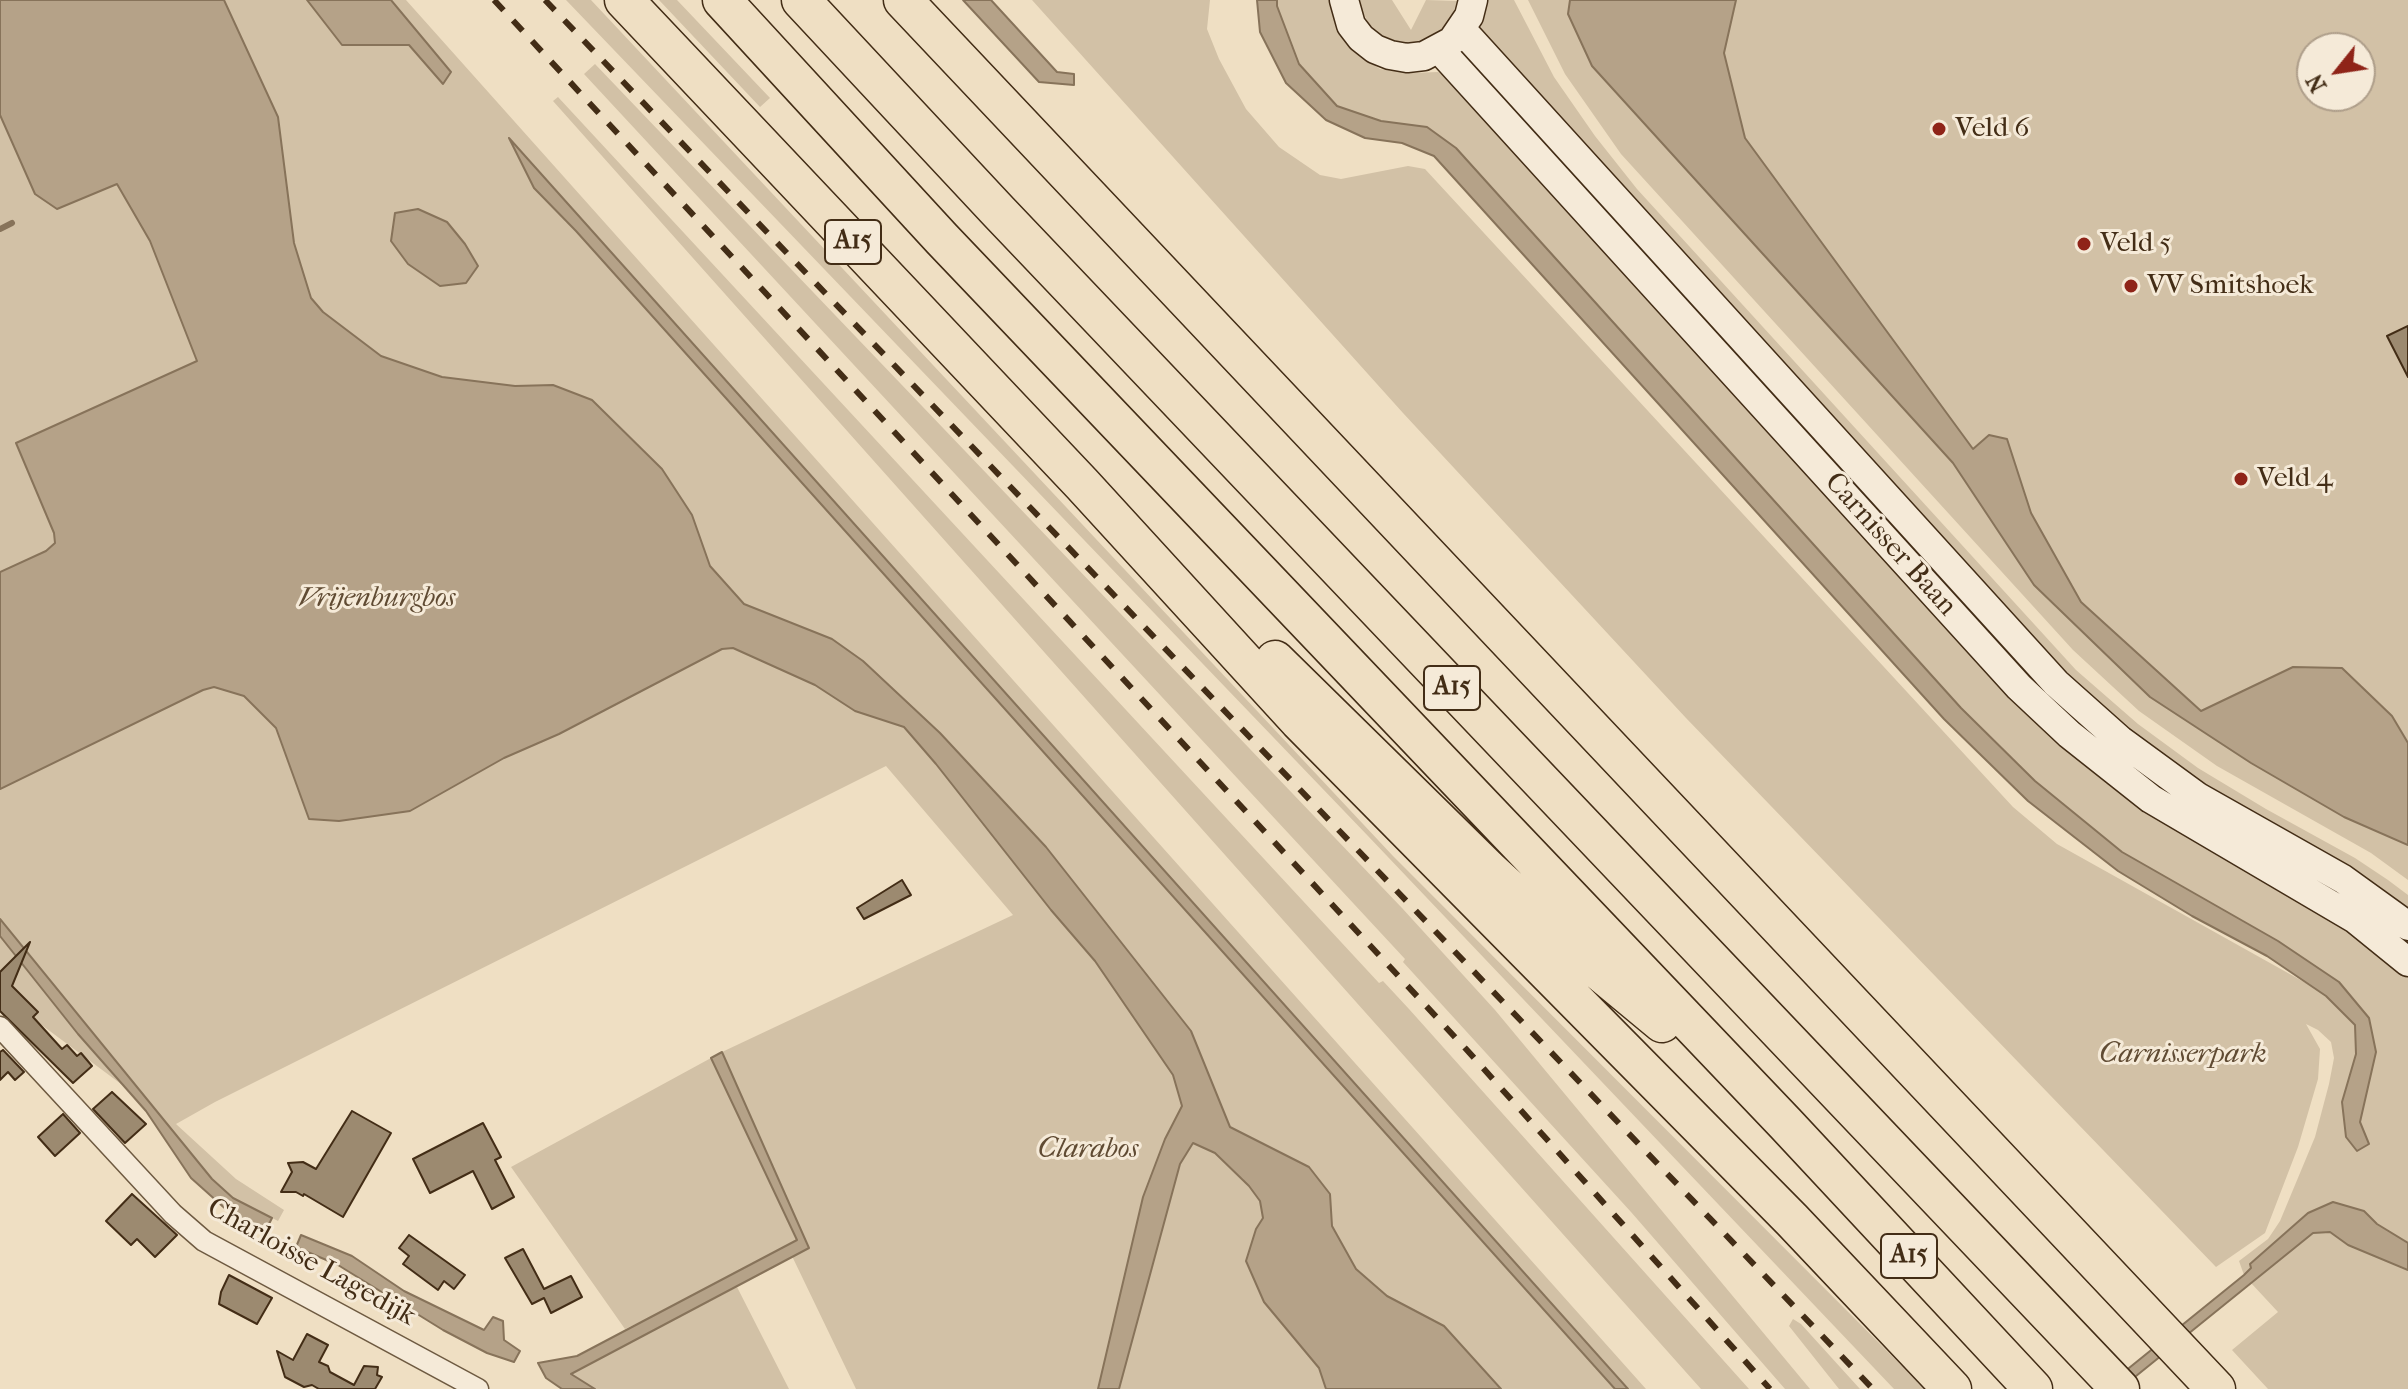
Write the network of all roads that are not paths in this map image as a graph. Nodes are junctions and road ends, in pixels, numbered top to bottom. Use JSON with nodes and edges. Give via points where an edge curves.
{"nodes":[{"id":1,"x":624,"y":0,"type":"edge"},
{"id":2,"x":722,"y":0,"type":"edge"},
{"id":3,"x":801,"y":0,"type":"edge"},
{"id":4,"x":903,"y":0,"type":"edge"},
{"id":5,"x":1344,"y":0,"type":"edge"},
{"id":6,"x":1473,"y":0,"type":"edge"},
{"id":7,"x":1462,"y":30,"type":"junction"},
{"id":8,"x":1440,"y":50,"type":"junction"},
{"id":9,"x":1082,"y":484,"type":"junction"},
{"id":10,"x":2408,"y":926,"type":"edge"},
{"id":11,"x":2408,"y":962,"type":"edge"},
{"id":12,"x":0,"y":1027,"type":"edge"},
{"id":13,"x":1785,"y":1123,"type":"junction"},
{"id":14,"x":2204,"y":1376,"type":"edge"},
{"id":15,"x":2113,"y":1381,"type":"edge"},
{"id":16,"x":478,"y":1389,"type":"edge"},
{"id":17,"x":1952,"y":1389,"type":"edge"},
{"id":18,"x":2033,"y":1389,"type":"edge"}],
"edges":[{"from":1,"to":9,"type":"highway","number":"A15"},
{"from":2,"to":13,"type":"highway","number":"A15","via":[[942,239]]},
{"from":3,"to":15,"type":"highway","number":"A15"},
{"from":4,"to":14,"type":"highway","number":"A15"},
{"from":5,"to":8,"type":"main road","via":[[1351,25],[1375,49],[1407,58]]},
{"from":6,"to":7,"type":"main road"},
{"from":7,"to":8,"type":"main road"},
{"from":7,"to":10,"type":"main road","name":"Carnisser Baan","via":[[2056,683],[2120,740],[2198,797],[2343,879]]},
{"from":8,"to":11,"type":"main road","name":"Carnisser Baan","via":[[2019,687],[2151,799],[2355,919]]},
{"from":9,"to":13,"type":"highway","number":"A15","via":[[1294,678],[1587,960]]},
{"from":9,"to":17,"type":"highway","number":"A15","via":[[1299,721]]},
{"from":12,"to":16,"type":"street","name":"Charloisse Lagedijk","via":[[204,1241]]},
{"from":13,"to":18,"type":"highway","number":"A15"}]}
